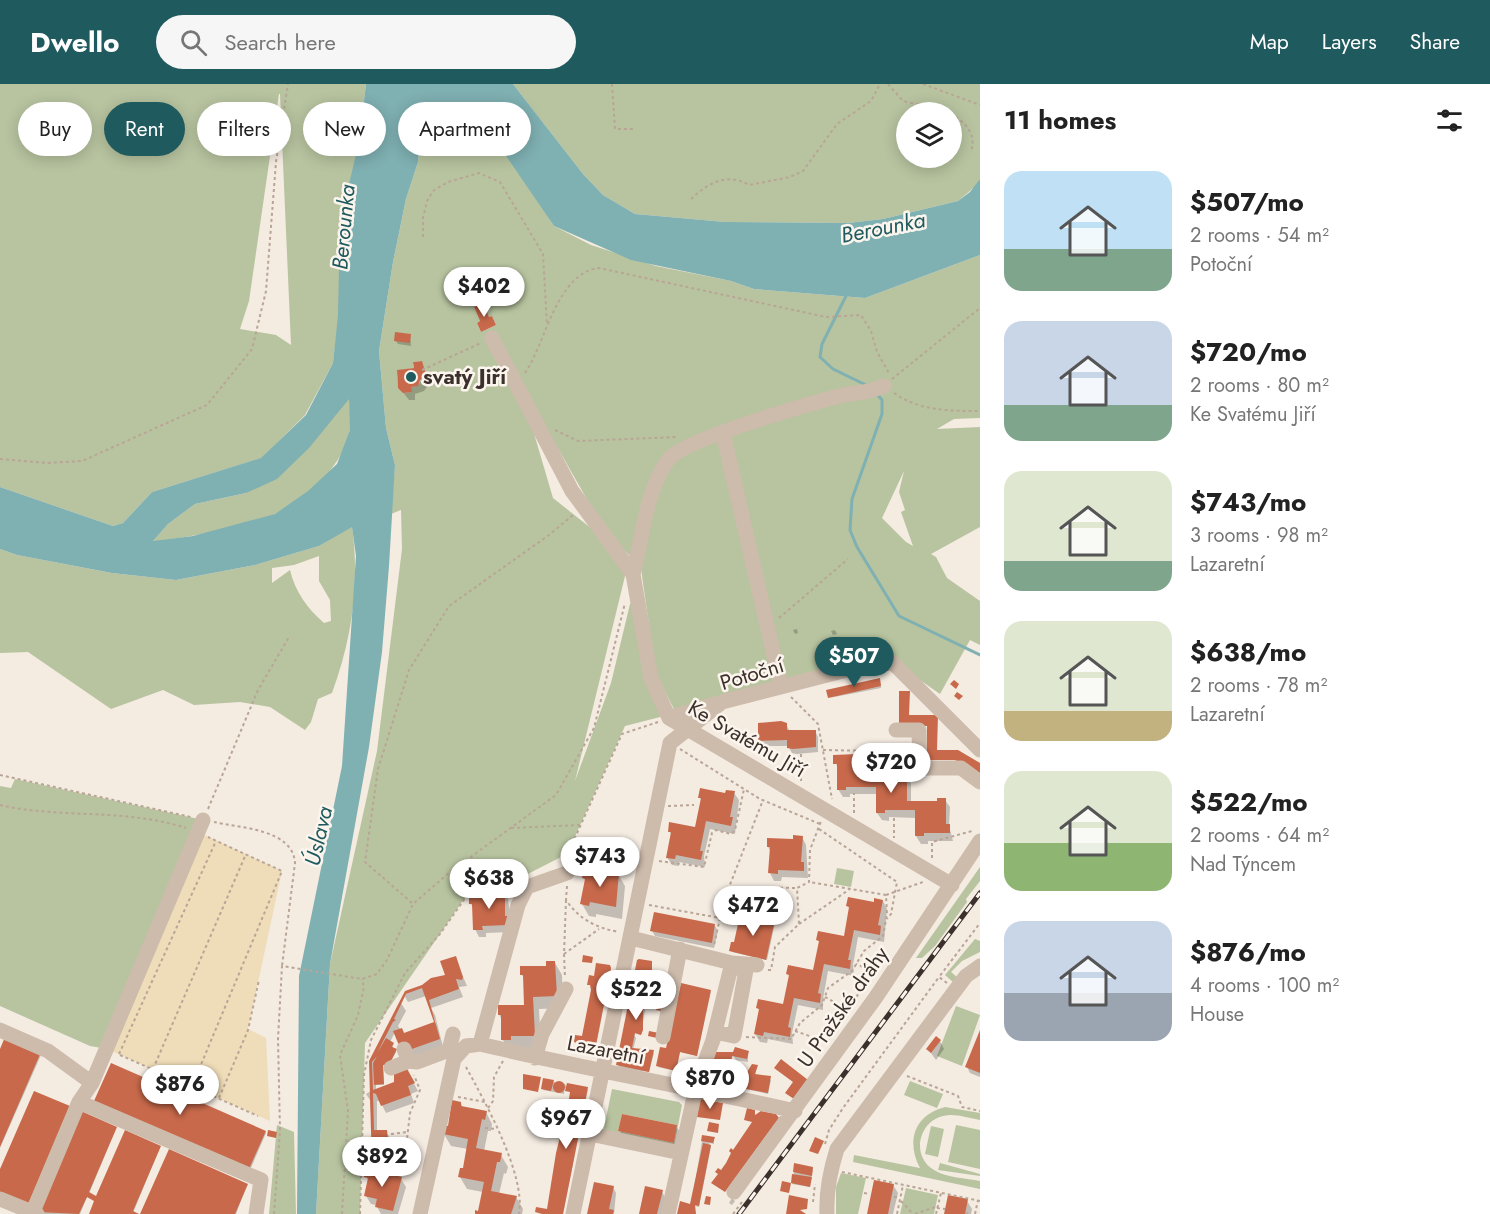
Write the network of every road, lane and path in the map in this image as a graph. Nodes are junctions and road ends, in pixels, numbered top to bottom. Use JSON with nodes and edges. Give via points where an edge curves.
{"nodes":[{"id":1,"x":288,"y":84,"type":"edge"},
{"id":2,"x":612,"y":84,"type":"edge"},
{"id":3,"x":880,"y":84,"type":"edge"},
{"id":4,"x":888,"y":84,"type":"edge"},
{"id":5,"x":923,"y":84,"type":"edge"},
{"id":6,"x":907,"y":102,"type":"edge"},
{"id":7,"x":980,"y":105,"type":"edge"},
{"id":8,"x":962,"y":122,"type":"edge"},
{"id":9,"x":633,"y":129,"type":"dead end"},
{"id":10,"x":971,"y":151,"type":"dead end"},
{"id":11,"x":691,"y":199,"type":"dead end"},
{"id":12,"x":423,"y":237,"type":"dead end"},
{"id":13,"x":980,"y":308,"type":"edge"},
{"id":14,"x":547,"y":327,"type":"junction"},
{"id":15,"x":492,"y":338,"type":"joint"},
{"id":16,"x":422,"y":370,"type":"dead end"},
{"id":17,"x":888,"y":382,"type":"junction"},
{"id":18,"x":515,"y":384,"type":"junction"},
{"id":19,"x":980,"y":411,"type":"edge"},
{"id":20,"x":553,"y":429,"type":"dead end"},
{"id":21,"x":723,"y":433,"type":"junction"},
{"id":22,"x":699,"y":442,"type":"junction"},
{"id":23,"x":0,"y":459,"type":"edge"},
{"id":24,"x":573,"y":515,"type":"dead end"},
{"id":25,"x":848,"y":559,"type":"dead end"},
{"id":26,"x":633,"y":574,"type":"junction"},
{"id":27,"x":627,"y":596,"type":"dead end"},
{"id":28,"x":767,"y":628,"type":"junction"},
{"id":29,"x":289,"y":637,"type":"dead end"},
{"id":30,"x":781,"y":686,"type":"junction"},
{"id":31,"x":722,"y":702,"type":"junction"},
{"id":32,"x":669,"y":718,"type":"junction"},
{"id":33,"x":687,"y":730,"type":"junction"},
{"id":34,"x":896,"y":730,"type":"dead end"},
{"id":35,"x":670,"y":743,"type":"junction"},
{"id":36,"x":823,"y":750,"type":"junction"},
{"id":37,"x":980,"y":750,"type":"edge"},
{"id":38,"x":801,"y":754,"type":"dead end"},
{"id":39,"x":920,"y":765,"type":"junction"},
{"id":40,"x":980,"y":782,"type":"edge"},
{"id":41,"x":744,"y":789,"type":"junction"},
{"id":42,"x":854,"y":793,"type":"dead end"},
{"id":43,"x":801,"y":794,"type":"junction"},
{"id":44,"x":763,"y":800,"type":"junction"},
{"id":45,"x":0,"y":805,"type":"edge"},
{"id":46,"x":694,"y":805,"type":"dead end"},
{"id":47,"x":666,"y":806,"type":"dead end"},
{"id":48,"x":828,"y":810,"type":"junction"},
{"id":49,"x":894,"y":818,"type":"dead end"},
{"id":50,"x":820,"y":824,"type":"junction"},
{"id":51,"x":580,"y":825,"type":"junction"},
{"id":52,"x":854,"y":825,"type":"junction"},
{"id":53,"x":200,"y":826,"type":"junction"},
{"id":54,"x":510,"y":828,"type":"junction"},
{"id":55,"x":819,"y":829,"type":"junction"},
{"id":56,"x":980,"y":829,"type":"edge"},
{"id":57,"x":216,"y":840,"type":"junction"},
{"id":58,"x":980,"y":841,"type":"edge"},
{"id":59,"x":932,"y":842,"type":"dead end"},
{"id":60,"x":894,"y":849,"type":"junction"},
{"id":61,"x":246,"y":854,"type":"junction"},
{"id":62,"x":655,"y":860,"type":"dead end"},
{"id":63,"x":567,"y":873,"type":"junction"},
{"id":64,"x":945,"y":881,"type":"junction"},
{"id":65,"x":809,"y":882,"type":"junction"},
{"id":66,"x":527,"y":887,"type":"junction"},
{"id":67,"x":798,"y":888,"type":"junction"},
{"id":68,"x":850,"y":889,"type":"junction"},
{"id":69,"x":896,"y":891,"type":"junction"},
{"id":70,"x":727,"y":894,"type":"junction"},
{"id":71,"x":886,"y":895,"type":"junction"},
{"id":72,"x":566,"y":900,"type":"junction"},
{"id":73,"x":413,"y":904,"type":"junction"},
{"id":74,"x":648,"y":904,"type":"dead end"},
{"id":75,"x":717,"y":918,"type":"junction"},
{"id":76,"x":887,"y":919,"type":"junction"},
{"id":77,"x":980,"y":923,"type":"edge"},
{"id":78,"x":799,"y":924,"type":"junction"},
{"id":79,"x":599,"y":929,"type":"junction"},
{"id":80,"x":627,"y":935,"type":"junction"},
{"id":81,"x":680,"y":949,"type":"junction"},
{"id":82,"x":564,"y":954,"type":"junction"},
{"id":83,"x":712,"y":956,"type":"junction"},
{"id":84,"x":856,"y":964,"type":"junction"},
{"id":85,"x":731,"y":965,"type":"junction"},
{"id":86,"x":757,"y":965,"type":"joint"},
{"id":87,"x":980,"y":966,"type":"edge"},
{"id":88,"x":939,"y":977,"type":"junction"},
{"id":89,"x":362,"y":979,"type":"junction"},
{"id":90,"x":259,"y":980,"type":"dead end"},
{"id":91,"x":957,"y":988,"type":"junction"},
{"id":92,"x":566,"y":989,"type":"joint"},
{"id":93,"x":825,"y":997,"type":"junction"},
{"id":94,"x":847,"y":1009,"type":"junction"},
{"id":95,"x":0,"y":1030,"type":"edge"},
{"id":96,"x":795,"y":1031,"type":"junction"},
{"id":97,"x":715,"y":1032,"type":"junction"},
{"id":98,"x":453,"y":1034,"type":"dead end"},
{"id":99,"x":663,"y":1036,"type":"dead end"},
{"id":100,"x":734,"y":1036,"type":"junction"},
{"id":101,"x":480,"y":1044,"type":"junction"},
{"id":102,"x":113,"y":1051,"type":"junction"},
{"id":103,"x":406,"y":1055,"type":"junction"},
{"id":104,"x":505,"y":1055,"type":"dead end"},
{"id":105,"x":456,"y":1056,"type":"junction"},
{"id":106,"x":535,"y":1058,"type":"junction"},
{"id":107,"x":392,"y":1068,"type":"dead end"},
{"id":108,"x":153,"y":1069,"type":"junction"},
{"id":109,"x":602,"y":1072,"type":"junction"},
{"id":110,"x":902,"y":1074,"type":"dead end"},
{"id":111,"x":92,"y":1083,"type":"junction"},
{"id":112,"x":192,"y":1086,"type":"junction"},
{"id":113,"x":696,"y":1088,"type":"junction"},
{"id":114,"x":446,"y":1095,"type":"junction"},
{"id":115,"x":219,"y":1098,"type":"junction"},
{"id":116,"x":79,"y":1102,"type":"junction"},
{"id":117,"x":485,"y":1102,"type":"junction"},
{"id":118,"x":488,"y":1108,"type":"junction"},
{"id":119,"x":795,"y":1111,"type":"junction"},
{"id":120,"x":980,"y":1111,"type":"edge"},
{"id":121,"x":258,"y":1116,"type":"dead end"},
{"id":122,"x":485,"y":1128,"type":"dead end"},
{"id":123,"x":497,"y":1130,"type":"junction"},
{"id":124,"x":408,"y":1132,"type":"junction"},
{"id":125,"x":391,"y":1134,"type":"dead end"},
{"id":126,"x":590,"y":1134,"type":"junction"},
{"id":127,"x":824,"y":1145,"type":"dead end"},
{"id":128,"x":681,"y":1153,"type":"junction"},
{"id":129,"x":405,"y":1156,"type":"dead end"},
{"id":130,"x":830,"y":1170,"type":"junction"},
{"id":131,"x":903,"y":1185,"type":"junction"},
{"id":132,"x":734,"y":1192,"type":"dead end"},
{"id":133,"x":941,"y":1192,"type":"junction"},
{"id":134,"x":864,"y":1193,"type":"dead end"},
{"id":135,"x":870,"y":1194,"type":"dead end"},
{"id":136,"x":894,"y":1197,"type":"dead end"},
{"id":137,"x":0,"y":1199,"type":"edge"},
{"id":138,"x":900,"y":1199,"type":"junction"},
{"id":139,"x":979,"y":1201,"type":"edge"},
{"id":140,"x":938,"y":1207,"type":"junction"},
{"id":141,"x":945,"y":1209,"type":"dead end"},
{"id":142,"x":34,"y":1213,"type":"edge"},
{"id":143,"x":965,"y":1213,"type":"edge"},
{"id":144,"x":256,"y":1214,"type":"edge"},
{"id":145,"x":274,"y":1214,"type":"edge"},
{"id":146,"x":342,"y":1214,"type":"edge"},
{"id":147,"x":360,"y":1214,"type":"edge"},
{"id":148,"x":420,"y":1214,"type":"edge"},
{"id":149,"x":519,"y":1214,"type":"edge"},
{"id":150,"x":573,"y":1214,"type":"edge"},
{"id":151,"x":668,"y":1214,"type":"edge"},
{"id":152,"x":827,"y":1214,"type":"edge"},
{"id":153,"x":897,"y":1214,"type":"edge"},
{"id":154,"x":914,"y":1214,"type":"edge"},
{"id":155,"x":936,"y":1214,"type":"edge"},
{"id":156,"x":970,"y":1214,"type":"edge"},
{"id":157,"x":975,"y":1214,"type":"edge"}],
"edges":[{"from":1,"to":23,"type":"path","via":[[276,162],[266,291],[252,349],[207,405],[82,461]]},
{"from":2,"to":9,"type":"path","via":[[615,129]]},
{"from":3,"to":11,"type":"path","via":[[871,101],[837,124],[803,171],[749,185],[740,179],[722,179]]},
{"from":4,"to":6,"type":"path"},
{"from":5,"to":7,"type":"path"},
{"from":8,"to":10,"type":"path","via":[[973,140]]},
{"from":12,"to":14,"type":"path","via":[[423,218],[433,191],[479,173],[500,182],[543,254]]},
{"from":13,"to":17,"type":"path"},
{"from":14,"to":17,"type":"path","via":[[569,287],[591,269],[599,268],[827,316],[861,315]]},
{"from":14,"to":18,"type":"path","via":[[532,363]]},
{"from":15,"to":16,"type":"path"},
{"from":15,"to":18,"type":"street","name":"Ke Svatému Jiří"},
{"from":17,"to":19,"type":"path","via":[[908,402],[942,411]]},
{"from":17,"to":21,"type":"street","via":[[869,393],[837,396]]},
{"from":18,"to":26,"type":"street","name":"Ke Svatému Jiří","via":[[572,490]]},
{"from":20,"to":22,"type":"path","via":[[578,441],[679,437]]},
{"from":21,"to":22,"type":"street"},
{"from":21,"to":28,"type":"street"},
{"from":22,"to":26,"type":"street","via":[[675,453],[665,465],[642,527]]},
{"from":24,"to":73,"type":"path","via":[[449,606],[409,670],[378,769],[365,862]]},
{"from":25,"to":28,"type":"path"},
{"from":26,"to":32,"type":"street","name":"Ke Svatému Jiří","via":[[651,678]]},
{"from":27,"to":54,"type":"path","via":[[594,728],[556,795]]},
{"from":28,"to":30,"type":"street"},
{"from":29,"to":53,"type":"path","via":[[258,690]]},
{"from":30,"to":31,"type":"street","name":"Potoční"},
{"from":30,"to":36,"type":"path","via":[[818,724]]},
{"from":30,"to":37,"type":"street","name":"Potoční","via":[[866,665],[893,663]]},
{"from":31,"to":32,"type":"street"},
{"from":31,"to":33,"type":"street","name":"Potoční"},
{"from":32,"to":33,"type":"street","name":"Ke Svatému Jiří"},
{"from":32,"to":51,"type":"path","via":[[622,734]]},
{"from":33,"to":35,"type":"street","name":"Potoční"},
{"from":33,"to":43,"type":"street","name":"Ke Svatému Jiří"},
{"from":34,"to":39,"type":"street","via":[[919,730]]},
{"from":35,"to":41,"type":"path"},
{"from":35,"to":80,"type":"street"},
{"from":36,"to":39,"type":"path","via":[[876,751]]},
{"from":36,"to":48,"type":"path"},
{"from":38,"to":43,"type":"path"},
{"from":39,"to":40,"type":"street","via":[[961,768]]},
{"from":41,"to":44,"type":"path"},
{"from":41,"to":62,"type":"path","via":[[735,830],[731,834],[712,832],[704,867]]},
{"from":42,"to":52,"type":"path"},
{"from":43,"to":48,"type":"street","name":"Ke Svatému Jiří"},
{"from":44,"to":50,"type":"path"},
{"from":44,"to":70,"type":"path"},
{"from":45,"to":53,"type":"path","via":[[24,810],[116,814]]},
{"from":46,"to":47,"type":"path"},
{"from":48,"to":50,"type":"path"},
{"from":48,"to":52,"type":"street","name":"Ke Svatému Jiří"},
{"from":49,"to":60,"type":"path"},
{"from":50,"to":55,"type":"path"},
{"from":51,"to":54,"type":"path"},
{"from":51,"to":63,"type":"path"},
{"from":52,"to":60,"type":"street","name":"Ke Svatému Jiří"},
{"from":53,"to":57,"type":"path"},
{"from":53,"to":102,"type":"street"},
{"from":54,"to":73,"type":"path"},
{"from":55,"to":65,"type":"path","via":[[810,850]]},
{"from":55,"to":69,"type":"path","via":[[897,882]]},
{"from":56,"to":59,"type":"path"},
{"from":57,"to":61,"type":"path"},
{"from":57,"to":102,"type":"path"},
{"from":58,"to":64,"type":"street","name":"U Pražské dráhy"},
{"from":60,"to":64,"type":"street","name":"Ke Svatému Jiří"},
{"from":61,"to":108,"type":"path"},
{"from":61,"to":112,"type":"path","via":[[282,871]]},
{"from":63,"to":66,"type":"street"},
{"from":63,"to":72,"type":"path"},
{"from":64,"to":69,"type":"path"},
{"from":64,"to":119,"type":"street","name":"U Pražské dráhy"},
{"from":65,"to":67,"type":"path"},
{"from":65,"to":68,"type":"path"},
{"from":66,"to":101,"type":"street","via":[[518,905]]},
{"from":66,"to":147,"type":"path","via":[[512,889],[486,884],[468,894],[440,934],[405,973],[371,1040],[364,1075]]},
{"from":67,"to":70,"type":"path","via":[[751,887]]},
{"from":67,"to":78,"type":"path"},
{"from":68,"to":71,"type":"path"},
{"from":68,"to":78,"type":"path"},
{"from":69,"to":71,"type":"path"},
{"from":69,"to":76,"type":"path"},
{"from":70,"to":75,"type":"path"},
{"from":71,"to":76,"type":"path"},
{"from":72,"to":79,"type":"path","via":[[578,915]]},
{"from":72,"to":82,"type":"path"},
{"from":73,"to":89,"type":"path","via":[[382,967],[370,978]]},
{"from":74,"to":75,"type":"path"},
{"from":75,"to":83,"type":"path"},
{"from":76,"to":84,"type":"path","via":[[883,936],[864,951]]},
{"from":77,"to":88,"type":"path"},
{"from":78,"to":86,"type":"path","via":[[775,947],[771,970],[759,971]]},
{"from":79,"to":80,"type":"path"},
{"from":79,"to":82,"type":"path"},
{"from":80,"to":81,"type":"street"},
{"from":80,"to":109,"type":"street"},
{"from":81,"to":83,"type":"street"},
{"from":81,"to":99,"type":"street"},
{"from":82,"to":92,"type":"path"},
{"from":83,"to":85,"type":"street"},
{"from":84,"to":93,"type":"path","via":[[828,988]]},
{"from":84,"to":94,"type":"path","via":[[873,971]]},
{"from":85,"to":86,"type":"street"},
{"from":85,"to":97,"type":"street"},
{"from":85,"to":100,"type":"street","via":[[746,970]]},
{"from":87,"to":91,"type":"street"},
{"from":88,"to":91,"type":"path"},
{"from":88,"to":127,"type":"path","via":[[843,1108]]},
{"from":89,"to":145,"type":"path","via":[[282,966],[278,1039],[280,1131]]},
{"from":89,"to":146,"type":"path","via":[[358,1014],[340,1055],[348,1111]]},
{"from":90,"to":115,"type":"path","via":[[248,1030]]},
{"from":91,"to":130,"type":"street","via":[[843,1141]]},
{"from":92,"to":106,"type":"street","via":[[542,1034]]},
{"from":93,"to":94,"type":"path"},
{"from":93,"to":96,"type":"path","via":[[822,1005]]},
{"from":94,"to":96,"type":"path","via":[[826,1042]]},
{"from":95,"to":111,"type":"street","via":[[48,1051]]},
{"from":96,"to":100,"type":"path","via":[[791,1039],[784,1040]]},
{"from":97,"to":100,"type":"street"},
{"from":97,"to":113,"type":"street"},
{"from":98,"to":103,"type":"street","via":[[449,1050],[417,1062]]},
{"from":101,"to":105,"type":"street","via":[[466,1046]]},
{"from":101,"to":106,"type":"street","name":"Lazaretní"},
{"from":102,"to":108,"type":"path"},
{"from":102,"to":111,"type":"street"},
{"from":103,"to":107,"type":"street"},
{"from":103,"to":124,"type":"path","via":[[420,1090],[410,1113]]},
{"from":104,"to":118,"type":"path","via":[[494,1077],[493,1101]]},
{"from":105,"to":114,"type":"street"},
{"from":105,"to":117,"type":"path"},
{"from":106,"to":109,"type":"street","name":"Lazaretní"},
{"from":108,"to":112,"type":"path"},
{"from":109,"to":113,"type":"street","name":"Lazaretní"},
{"from":109,"to":126,"type":"street"},
{"from":110,"to":120,"type":"path","via":[[957,1096],[962,1107]]},
{"from":111,"to":116,"type":"street"},
{"from":112,"to":115,"type":"path"},
{"from":113,"to":119,"type":"street","name":"Lazaretní"},
{"from":113,"to":128,"type":"street"},
{"from":114,"to":117,"type":"path"},
{"from":114,"to":148,"type":"street"},
{"from":115,"to":121,"type":"path"},
{"from":116,"to":142,"type":"street"},
{"from":116,"to":144,"type":"street","via":[[261,1180]]},
{"from":117,"to":118,"type":"path"},
{"from":118,"to":123,"type":"path"},
{"from":119,"to":132,"type":"street","name":"U Pražské dráhy"},
{"from":122,"to":123,"type":"path"},
{"from":123,"to":149,"type":"path","via":[[522,1199]]},
{"from":124,"to":125,"type":"path"},
{"from":124,"to":129,"type":"path"},
{"from":126,"to":128,"type":"street"},
{"from":126,"to":150,"type":"street"},
{"from":128,"to":151,"type":"street"},
{"from":130,"to":131,"type":"path"},
{"from":130,"to":152,"type":"street"},
{"from":131,"to":133,"type":"path"},
{"from":131,"to":138,"type":"path"},
{"from":133,"to":139,"type":"path"},
{"from":133,"to":140,"type":"path"},
{"from":134,"to":135,"type":"path"},
{"from":136,"to":138,"type":"path"},
{"from":137,"to":142,"type":"street"},
{"from":138,"to":153,"type":"path"},
{"from":138,"to":154,"type":"path"},
{"from":139,"to":157,"type":"path"},
{"from":140,"to":141,"type":"path"},
{"from":140,"to":154,"type":"path"},
{"from":140,"to":155,"type":"path"},
{"from":143,"to":156,"type":"path"}]}
